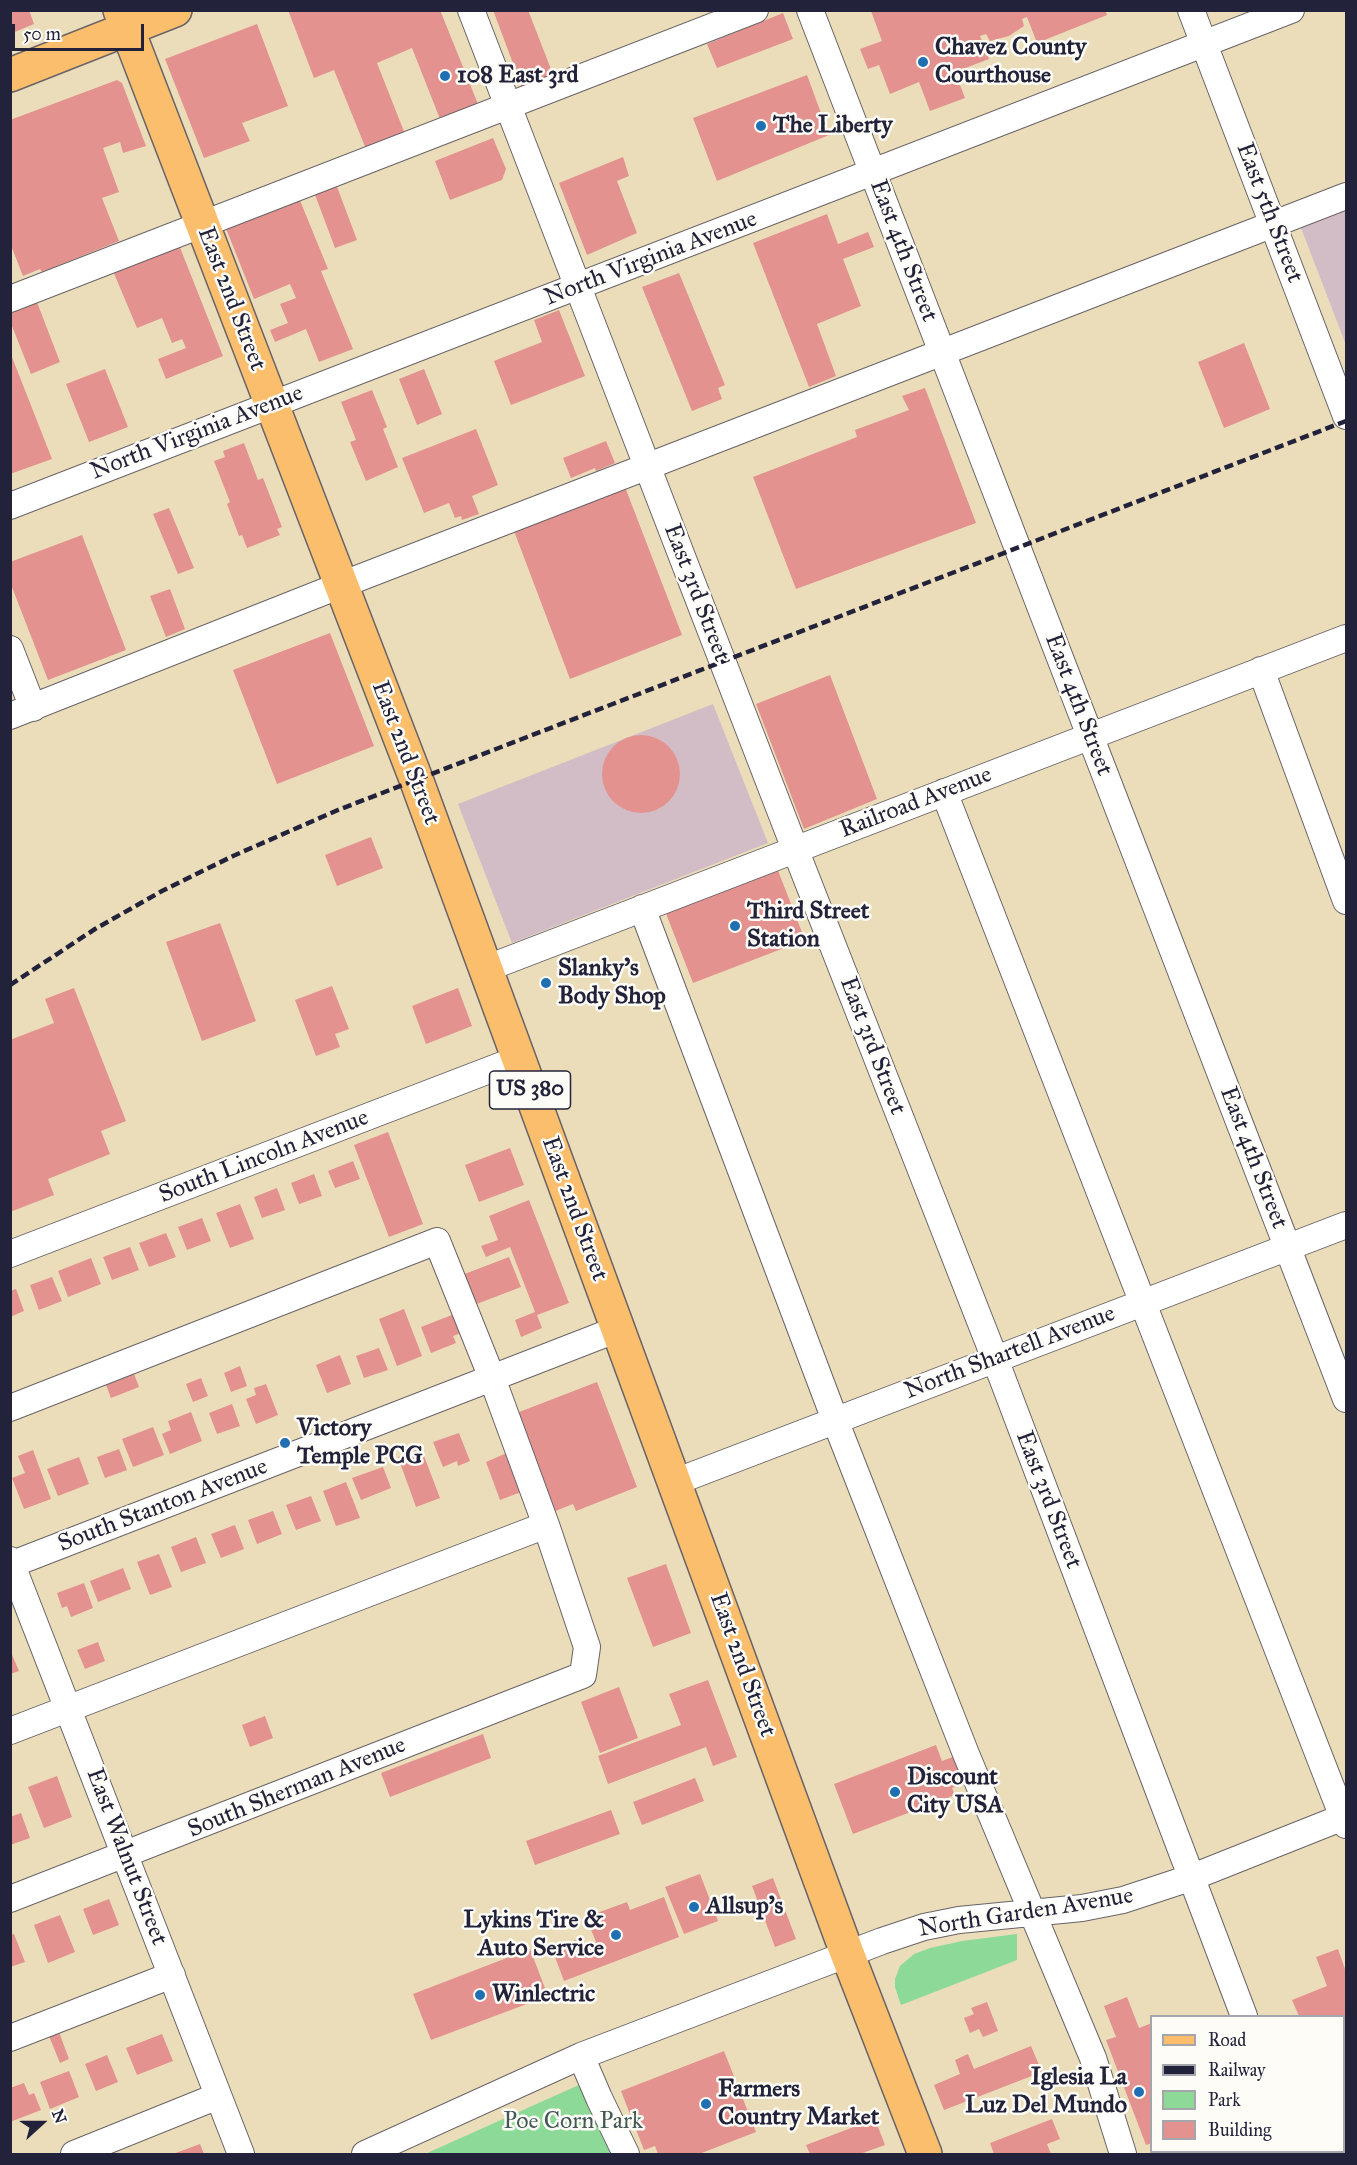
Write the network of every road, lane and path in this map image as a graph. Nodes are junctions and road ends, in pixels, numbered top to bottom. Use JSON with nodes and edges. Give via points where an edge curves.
{"nodes":[{"id":1,"x":175,"y":10,"type":"edge"},
{"id":2,"x":471,"y":10,"type":"edge"},
{"id":3,"x":755,"y":10,"type":"edge"},
{"id":4,"x":810,"y":10,"type":"edge"},
{"id":5,"x":1191,"y":10,"type":"edge"},
{"id":6,"x":1291,"y":10,"type":"edge"},
{"id":7,"x":123,"y":20,"type":"edge"},
{"id":8,"x":1204,"y":44,"type":"junction"},
{"id":9,"x":10,"y":75,"type":"edge"},
{"id":10,"x":509,"y":107,"type":"junction"},
{"id":11,"x":873,"y":173,"type":"junction"},
{"id":12,"x":1347,"y":196,"type":"edge"},
{"id":13,"x":202,"y":224,"type":"junction"},
{"id":14,"x":1273,"y":224,"type":"junction"},
{"id":15,"x":578,"y":286,"type":"junction"},
{"id":16,"x":10,"y":299,"type":"edge"},
{"id":17,"x":942,"y":352,"type":"junction"},
{"id":18,"x":271,"y":404,"type":"junction"},
{"id":19,"x":1347,"y":416,"type":"edge"},
{"id":20,"x":647,"y":466,"type":"junction"},
{"id":21,"x":10,"y":506,"type":"edge"},
{"id":22,"x":341,"y":585,"type":"junction"},
{"id":23,"x":1347,"y":638,"type":"edge"},
{"id":24,"x":10,"y":649,"type":"edge"},
{"id":25,"x":1261,"y":670,"type":"junction"},
{"id":26,"x":22,"y":712,"type":"edge"},
{"id":27,"x":1089,"y":736,"type":"junction"},
{"id":28,"x":944,"y":792,"type":"junction"},
{"id":29,"x":795,"y":849,"type":"junction"},
{"id":30,"x":1347,"y":900,"type":"edge"},
{"id":31,"x":642,"y":908,"type":"junction"},
{"id":32,"x":485,"y":969,"type":"junction"},
{"id":33,"x":518,"y":1059,"type":"junction"},
{"id":34,"x":1347,"y":1225,"type":"edge"},
{"id":35,"x":1287,"y":1248,"type":"junction"},
{"id":36,"x":10,"y":1254,"type":"edge"},
{"id":37,"x":1145,"y":1302,"type":"junction"},
{"id":38,"x":618,"y":1329,"type":"junction"},
{"id":39,"x":994,"y":1359,"type":"junction"},
{"id":40,"x":492,"y":1378,"type":"junction"},
{"id":41,"x":1347,"y":1399,"type":"edge"},
{"id":42,"x":10,"y":1408,"type":"edge"},
{"id":43,"x":835,"y":1420,"type":"junction"},
{"id":44,"x":675,"y":1482,"type":"junction"},
{"id":45,"x":546,"y":1524,"type":"junction"},
{"id":46,"x":11,"y":1563,"type":"edge"},
{"id":47,"x":68,"y":1709,"type":"junction"},
{"id":48,"x":10,"y":1731,"type":"edge"},
{"id":49,"x":1346,"y":1820,"type":"edge"},
{"id":50,"x":126,"y":1855,"type":"junction"},
{"id":51,"x":1190,"y":1878,"type":"junction"},
{"id":52,"x":10,"y":1899,"type":"edge"},
{"id":53,"x":1032,"y":1912,"type":"junction"},
{"id":54,"x":847,"y":1953,"type":"junction"},
{"id":55,"x":172,"y":1975,"type":"junction"},
{"id":56,"x":1244,"y":2015,"type":"edge"},
{"id":57,"x":10,"y":2038,"type":"edge"},
{"id":58,"x":581,"y":2056,"type":"junction"},
{"id":59,"x":218,"y":2096,"type":"junction"},
{"id":60,"x":74,"y":2154,"type":"edge"},
{"id":61,"x":241,"y":2154,"type":"edge"},
{"id":62,"x":365,"y":2154,"type":"edge"},
{"id":63,"x":626,"y":2154,"type":"edge"},
{"id":64,"x":925,"y":2154,"type":"edge"},
{"id":65,"x":1123,"y":2154,"type":"edge"}],
"edges":[{"from":1,"to":7,"type":"main road"},
{"from":2,"to":10,"type":"street","name":"East 3rd Street"},
{"from":3,"to":10,"type":"street"},
{"from":4,"to":11,"type":"street","name":"East 4th Street"},
{"from":5,"to":8,"type":"street","name":"East 5th Street"},
{"from":6,"to":8,"type":"street","name":"North Virginia Avenue"},
{"from":7,"to":9,"type":"main road"},
{"from":7,"to":13,"type":"main road","name":"East 2nd Street","number":"US 380"},
{"from":8,"to":11,"type":"street","name":"North Virginia Avenue"},
{"from":8,"to":14,"type":"street","name":"East 5th Street"},
{"from":10,"to":13,"type":"street"},
{"from":10,"to":15,"type":"street","name":"East 3rd Street"},
{"from":11,"to":15,"type":"street","name":"North Virginia Avenue"},
{"from":11,"to":17,"type":"street","name":"East 4th Street"},
{"from":12,"to":14,"type":"street"},
{"from":13,"to":16,"type":"street"},
{"from":13,"to":18,"type":"main road","name":"East 2nd Street","number":"US 380"},
{"from":14,"to":17,"type":"street"},
{"from":14,"to":19,"type":"street","name":"East 5th Street"},
{"from":15,"to":18,"type":"street","name":"North Virginia Avenue"},
{"from":15,"to":20,"type":"street","name":"East 3rd Street"},
{"from":17,"to":20,"type":"street"},
{"from":17,"to":27,"type":"street","name":"East 4th Street"},
{"from":18,"to":21,"type":"street","name":"North Virginia Avenue"},
{"from":18,"to":22,"type":"main road","name":"East 2nd Street","number":"US 380"},
{"from":20,"to":22,"type":"street"},
{"from":20,"to":29,"type":"street","name":"East 3rd Street"},
{"from":22,"to":26,"type":"street"},
{"from":22,"to":32,"type":"main road","name":"East 2nd Street","number":"US 380"},
{"from":23,"to":25,"type":"street","name":"Railroad Avenue"},
{"from":24,"to":26,"type":"street"},
{"from":25,"to":27,"type":"street","name":"Railroad Avenue"},
{"from":25,"to":30,"type":"street"},
{"from":27,"to":28,"type":"street","name":"Railroad Avenue"},
{"from":27,"to":35,"type":"street","name":"East 4th Street"},
{"from":28,"to":29,"type":"street","name":"Railroad Avenue"},
{"from":28,"to":37,"type":"street"},
{"from":29,"to":31,"type":"street","name":"Railroad Avenue"},
{"from":29,"to":39,"type":"street","name":"East 3rd Street"},
{"from":31,"to":32,"type":"street","name":"Railroad Avenue"},
{"from":31,"to":43,"type":"street"},
{"from":32,"to":33,"type":"main road","name":"East 2nd Street","number":"US 380"},
{"from":33,"to":36,"type":"street","name":"South Lincoln Avenue"},
{"from":33,"to":38,"type":"main road","name":"East 2nd Street","number":"US 380"},
{"from":34,"to":35,"type":"street","name":"North Shartell Avenue"},
{"from":35,"to":37,"type":"street","name":"North Shartell Avenue"},
{"from":35,"to":41,"type":"street","name":"East 4th Street"},
{"from":37,"to":39,"type":"street","name":"North Shartell Avenue"},
{"from":37,"to":49,"type":"street"},
{"from":38,"to":40,"type":"street","name":"South Stanton Avenue"},
{"from":38,"to":44,"type":"main road","name":"East 2nd Street","number":"US 380"},
{"from":39,"to":43,"type":"street","name":"North Shartell Avenue"},
{"from":39,"to":51,"type":"street","name":"East 3rd Street"},
{"from":40,"to":42,"type":"street","via":[[437,1241]]},
{"from":40,"to":45,"type":"street"},
{"from":40,"to":46,"type":"street","name":"South Stanton Avenue"},
{"from":43,"to":44,"type":"street","name":"North Shartell Avenue"},
{"from":43,"to":53,"type":"street"},
{"from":44,"to":54,"type":"main road","name":"East 2nd Street","number":"US 380"},
{"from":45,"to":47,"type":"street"},
{"from":45,"to":50,"type":"street","name":"South Sherman Avenue","via":[[587,1647],[583,1675]]},
{"from":46,"to":47,"type":"street","name":"East Walnut Street"},
{"from":47,"to":48,"type":"street"},
{"from":47,"to":50,"type":"street","name":"East Walnut Street"},
{"from":49,"to":51,"type":"street","name":"North Garden Avenue"},
{"from":50,"to":52,"type":"street","name":"South Sherman Avenue"},
{"from":50,"to":55,"type":"street","name":"East Walnut Street"},
{"from":51,"to":53,"type":"street","name":"North Garden Avenue","via":[[1123,1900]]},
{"from":51,"to":56,"type":"street","name":"East 3rd Street"},
{"from":53,"to":54,"type":"street","name":"North Garden Avenue","via":[[938,1924]]},
{"from":53,"to":65,"type":"street","via":[[1093,2058]]},
{"from":54,"to":58,"type":"street","name":"North Garden Avenue"},
{"from":54,"to":64,"type":"main road","name":"East 2nd Street","number":"US 380"},
{"from":55,"to":57,"type":"street"},
{"from":55,"to":59,"type":"street","name":"East Walnut Street"},
{"from":58,"to":62,"type":"street","name":"North Garden Avenue"},
{"from":58,"to":63,"type":"street"},
{"from":59,"to":60,"type":"street"},
{"from":59,"to":61,"type":"street","name":"East Walnut Street"}]}
